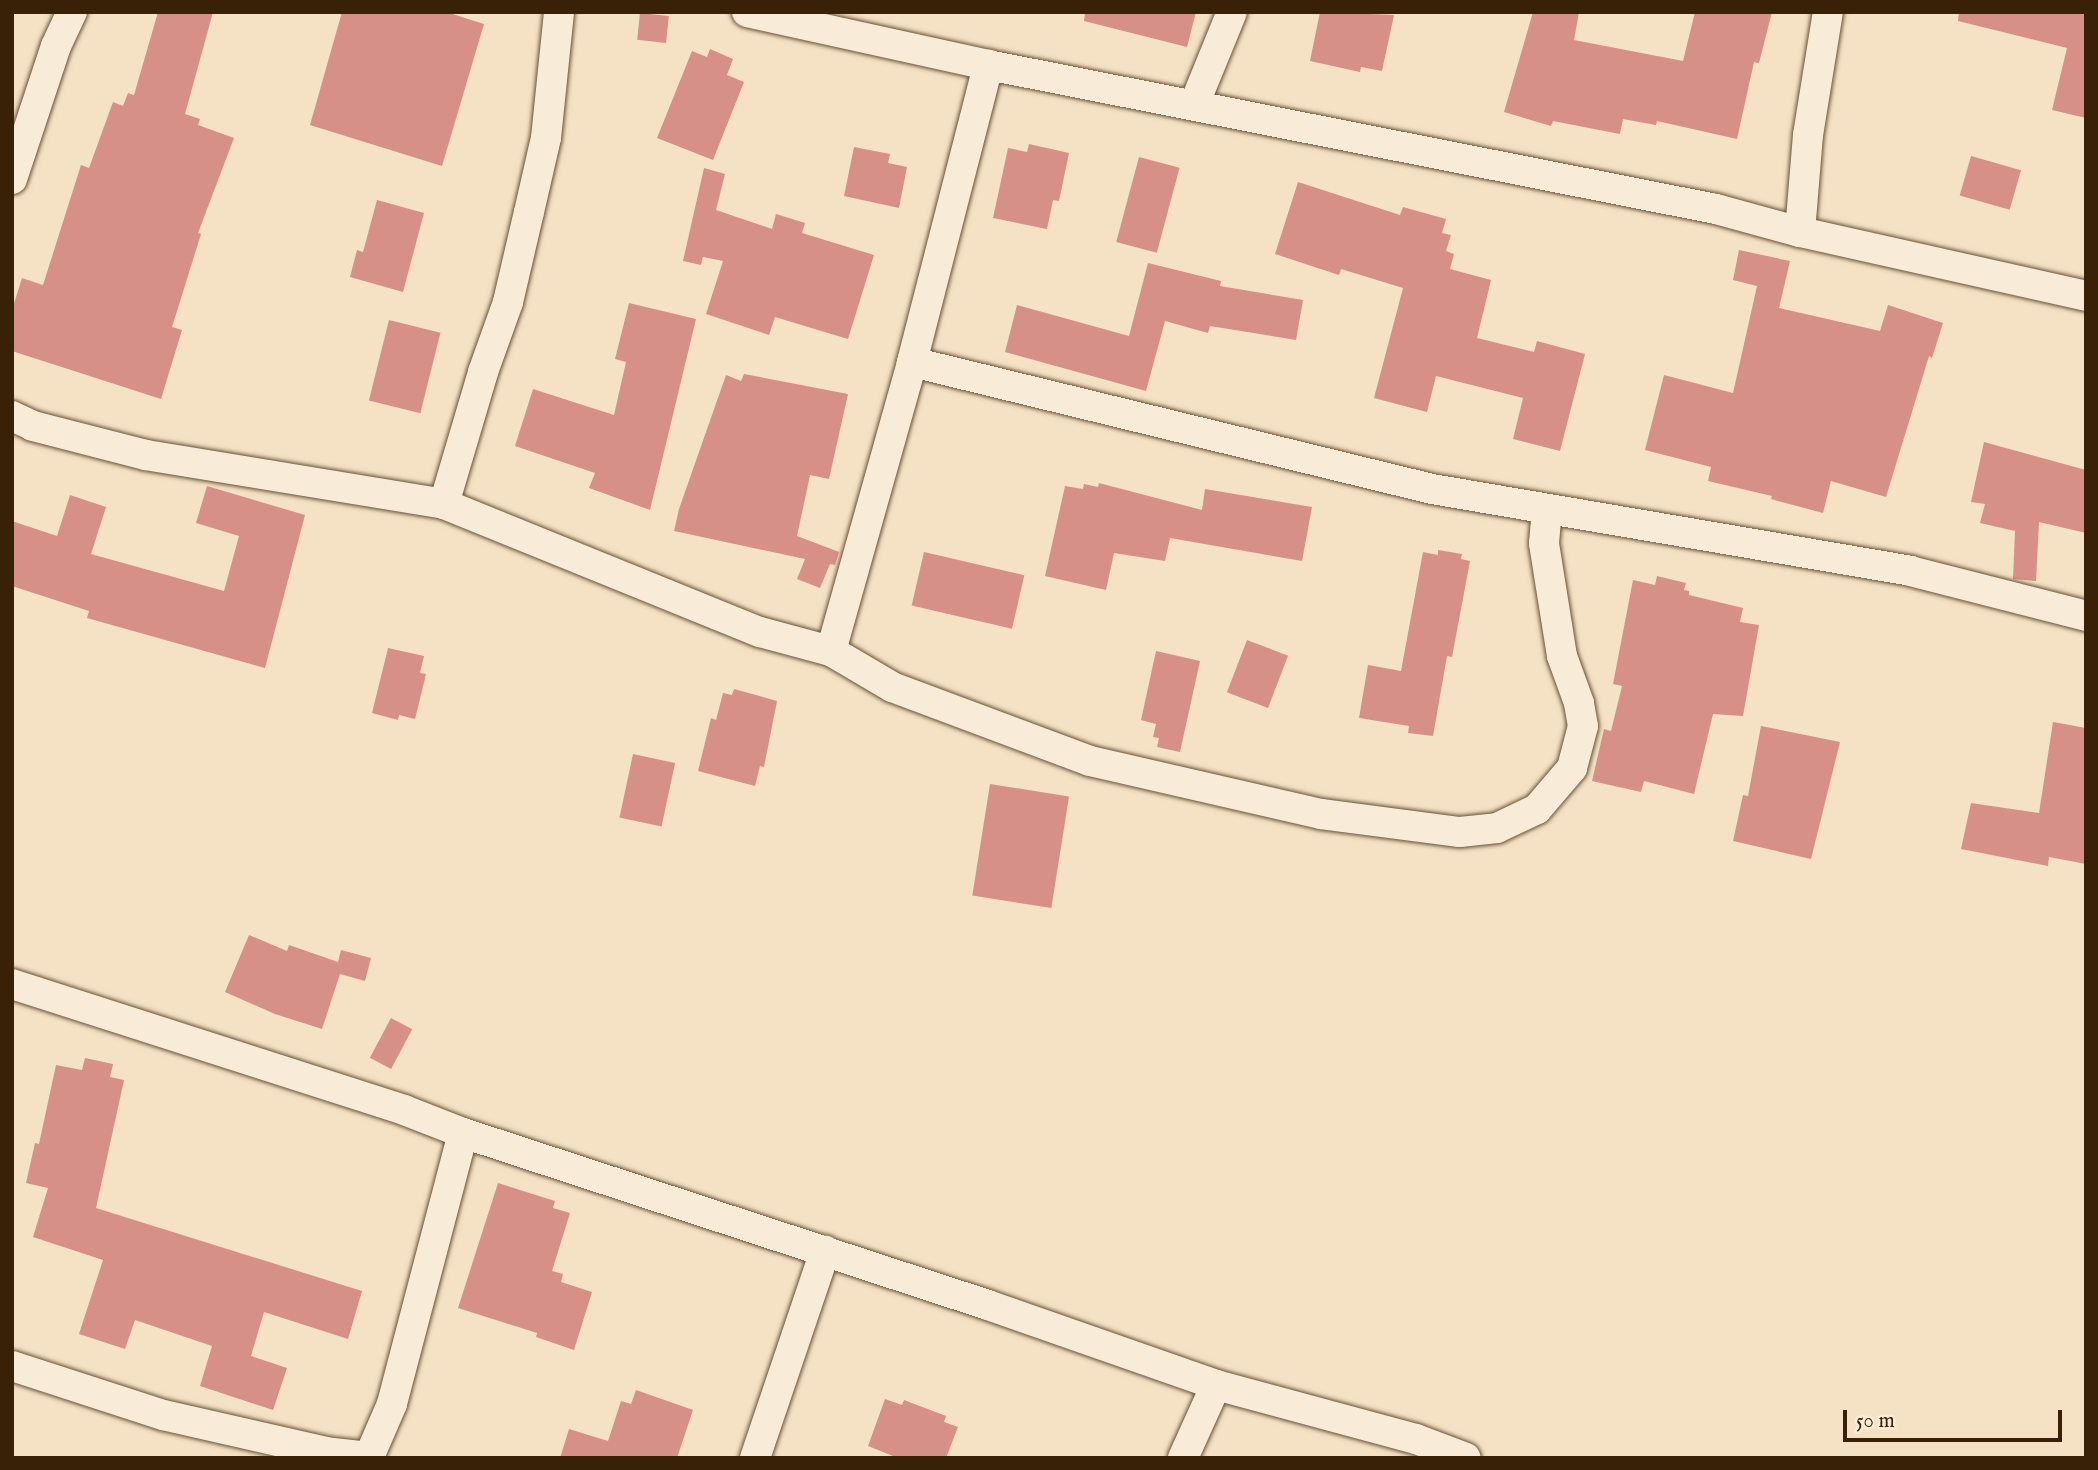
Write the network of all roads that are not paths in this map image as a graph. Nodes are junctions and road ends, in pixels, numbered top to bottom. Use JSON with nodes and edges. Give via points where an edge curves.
{"nodes":[{"id":1,"x":72,"y":12,"type":"edge"},
{"id":2,"x":559,"y":12,"type":"edge"},
{"id":3,"x":747,"y":12,"type":"edge"},
{"id":4,"x":1233,"y":12,"type":"edge"},
{"id":5,"x":1828,"y":12,"type":"edge"},
{"id":6,"x":988,"y":65,"type":"junction"},
{"id":7,"x":1194,"y":105,"type":"junction"},
{"id":8,"x":12,"y":179,"type":"edge"},
{"id":9,"x":1800,"y":232,"type":"junction"},
{"id":10,"x":2086,"y":296,"type":"edge"},
{"id":11,"x":912,"y":362,"type":"junction"},
{"id":12,"x":12,"y":415,"type":"edge"},
{"id":13,"x":444,"y":503,"type":"junction"},
{"id":14,"x":1547,"y":509,"type":"junction"},
{"id":15,"x":2086,"y":616,"type":"edge"},
{"id":16,"x":831,"y":651,"type":"junction"},
{"id":17,"x":12,"y":984,"type":"edge"},
{"id":18,"x":463,"y":1133,"type":"junction"},
{"id":19,"x":825,"y":1251,"type":"junction"},
{"id":20,"x":12,"y":1366,"type":"edge"},
{"id":21,"x":1216,"y":1385,"type":"junction"},
{"id":22,"x":369,"y":1457,"type":"edge"},
{"id":23,"x":755,"y":1458,"type":"edge"},
{"id":24,"x":1183,"y":1458,"type":"edge"},
{"id":25,"x":1466,"y":1458,"type":"edge"}],
"edges":[{"from":1,"to":8,"type":"street","via":[[56,46]]},
{"from":2,"to":13,"type":"street","via":[[546,138],[508,302]]},
{"from":3,"to":6,"type":"street"},
{"from":4,"to":7,"type":"street"},
{"from":5,"to":9,"type":"street","via":[[1808,135]]},
{"from":6,"to":7,"type":"street"},
{"from":6,"to":11,"type":"street"},
{"from":7,"to":9,"type":"street","via":[[1716,209]]},
{"from":9,"to":10,"type":"street"},
{"from":11,"to":14,"type":"street","via":[[1432,489]]},
{"from":11,"to":16,"type":"street"},
{"from":12,"to":13,"type":"street","via":[[33,426],[146,455]]},
{"from":13,"to":16,"type":"street","via":[[760,632]]},
{"from":14,"to":15,"type":"street","via":[[1910,571]]},
{"from":14,"to":16,"type":"street","via":[[1544,543],[1562,656],[1583,726],[1572,768],[1537,809],[1497,828],[1460,832],[1321,814],[1090,761],[891,687]]},
{"from":17,"to":18,"type":"street"},
{"from":18,"to":19,"type":"street"},
{"from":18,"to":22,"type":"street","via":[[392,1404]]},
{"from":19,"to":21,"type":"street"},
{"from":19,"to":23,"type":"street"},
{"from":20,"to":22,"type":"street","via":[[163,1415],[326,1452]]},
{"from":21,"to":24,"type":"street"},
{"from":21,"to":25,"type":"street","via":[[1416,1439]]}]}
